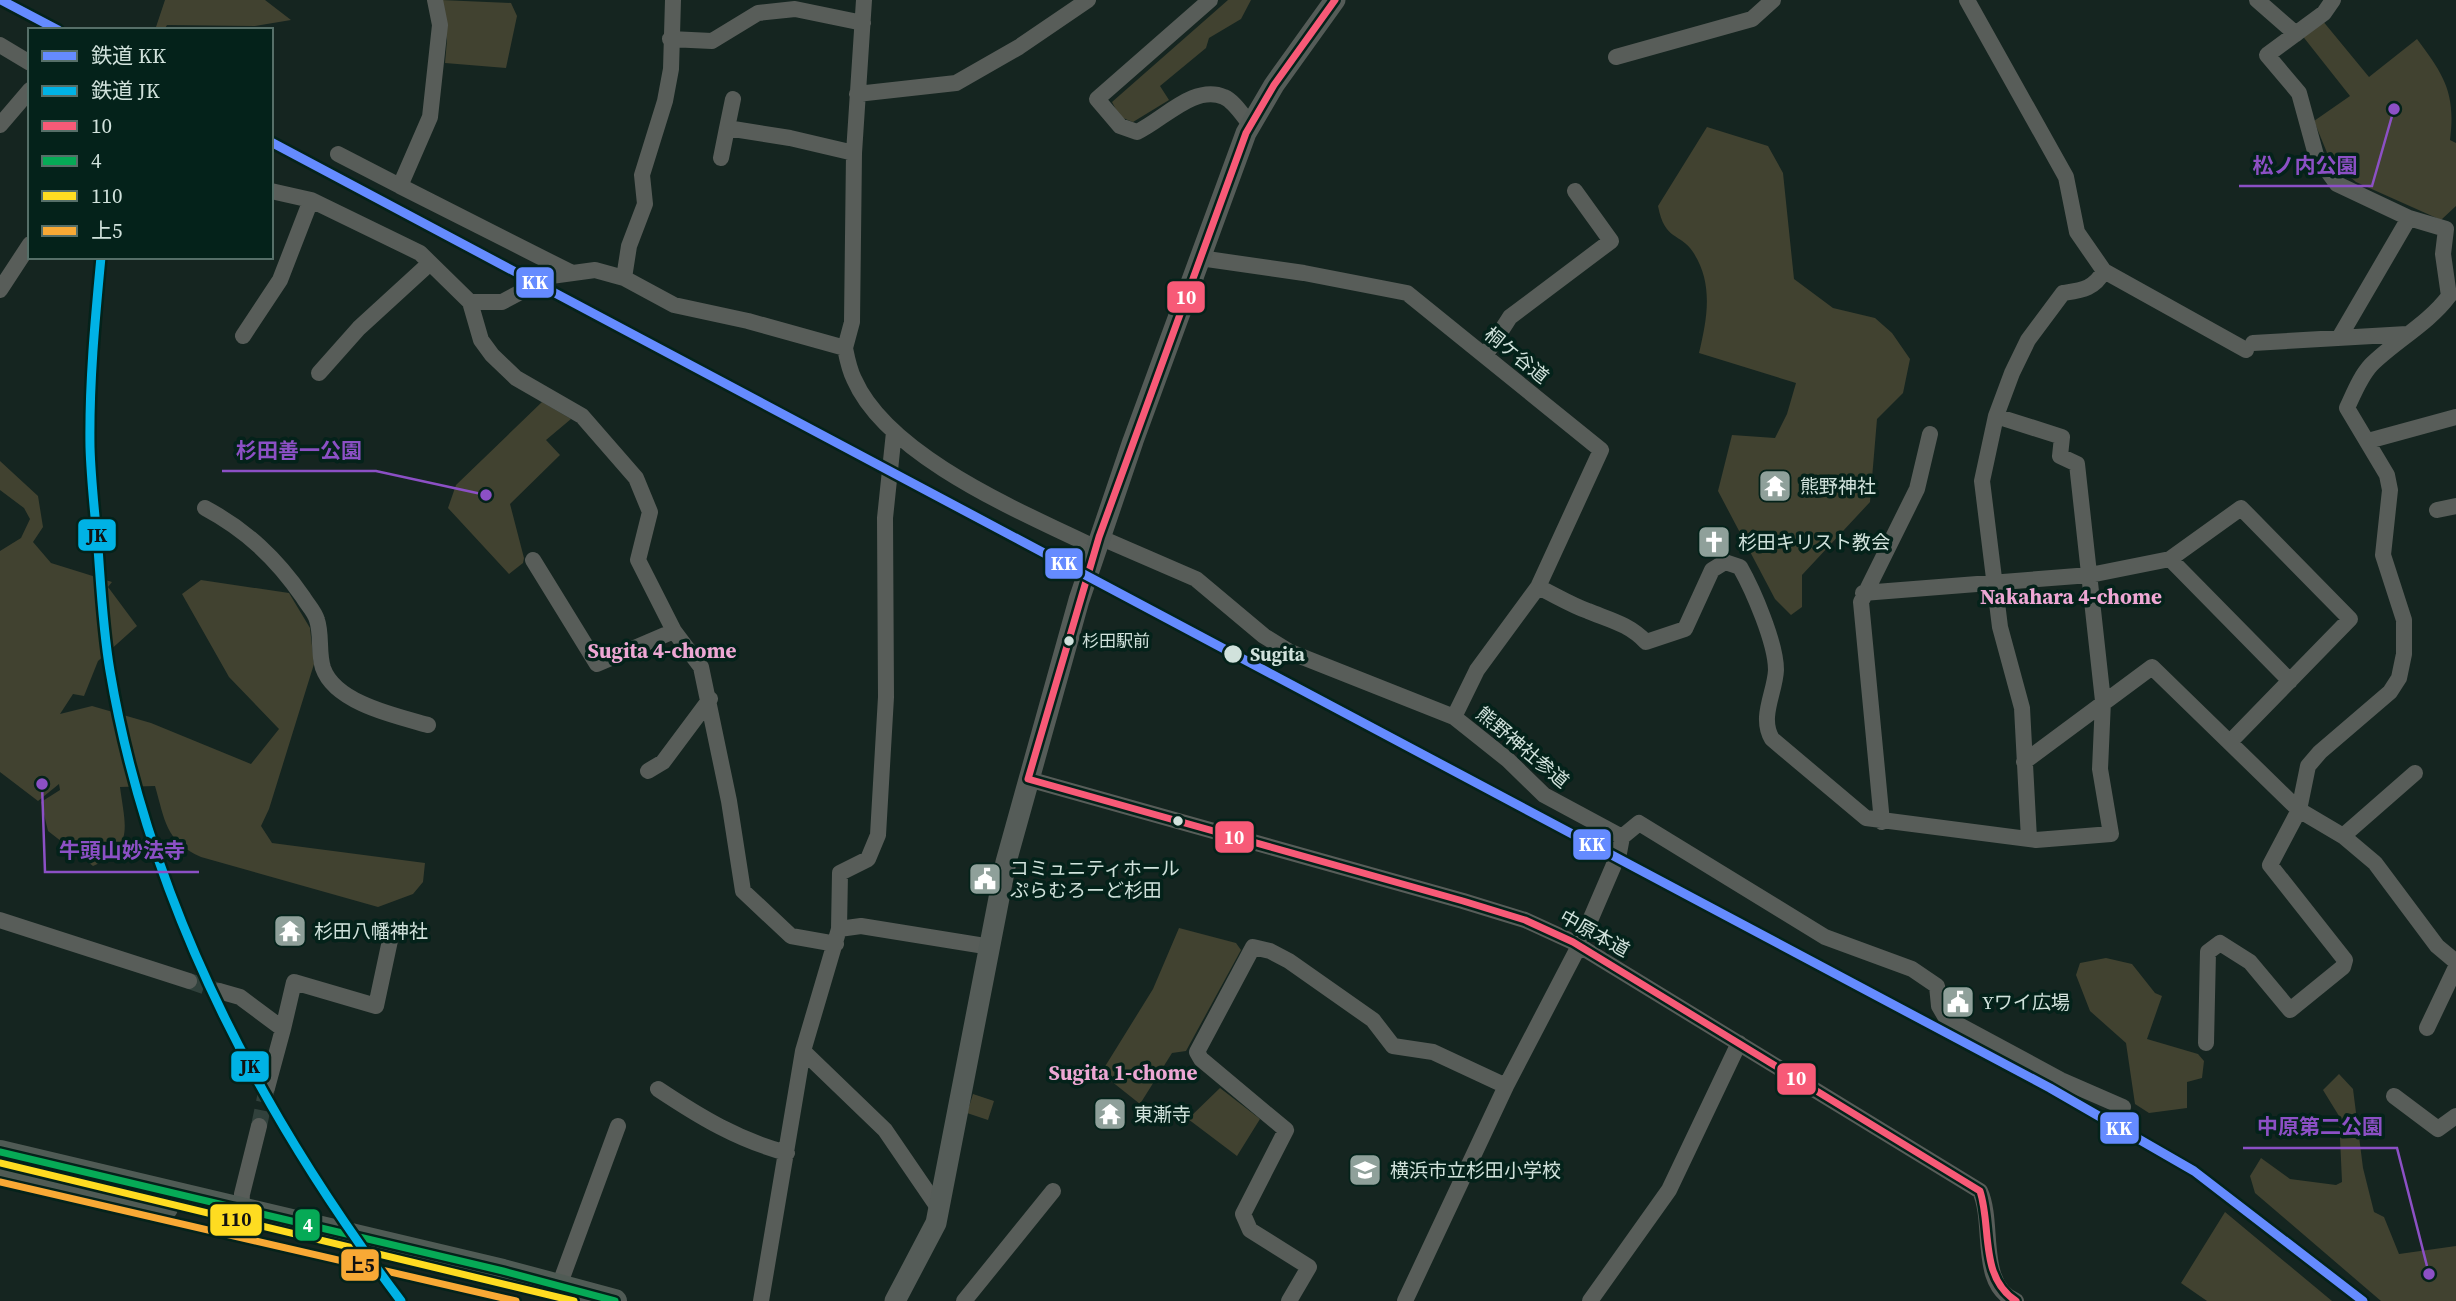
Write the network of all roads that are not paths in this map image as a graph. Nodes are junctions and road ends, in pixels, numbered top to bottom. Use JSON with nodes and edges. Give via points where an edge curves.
{"nodes":[{"id":1,"x":435,"y":0,"type":"edge"},
{"id":2,"x":673,"y":0,"type":"edge"},
{"id":3,"x":864,"y":0,"type":"edge"},
{"id":4,"x":1088,"y":0,"type":"edge"},
{"id":5,"x":1210,"y":0,"type":"edge"},
{"id":6,"x":1773,"y":0,"type":"edge"},
{"id":7,"x":1967,"y":0,"type":"edge"},
{"id":8,"x":2257,"y":0,"type":"edge"},
{"id":9,"x":2333,"y":0,"type":"edge"},
{"id":10,"x":1333,"y":1,"type":"edge"},
{"id":11,"x":863,"y":23,"type":"junction"},
{"id":12,"x":2296,"y":34,"type":"junction"},
{"id":13,"x":670,"y":38,"type":"junction"},
{"id":14,"x":0,"y":45,"type":"edge"},
{"id":15,"x":1616,"y":57,"type":"dead end"},
{"id":16,"x":28,"y":62,"type":"edge"},
{"id":17,"x":28,"y":92,"type":"edge"},
{"id":18,"x":857,"y":94,"type":"junction"},
{"id":19,"x":733,"y":99,"type":"dead end"},
{"id":20,"x":1250,"y":124,"type":"junction"},
{"id":21,"x":0,"y":125,"type":"edge"},
{"id":22,"x":727,"y":128,"type":"junction"},
{"id":23,"x":854,"y":153,"type":"junction"},
{"id":24,"x":338,"y":154,"type":"dead end"},
{"id":25,"x":721,"y":158,"type":"dead end"},
{"id":26,"x":400,"y":186,"type":"junction"},
{"id":27,"x":273,"y":191,"type":"edge"},
{"id":28,"x":1575,"y":191,"type":"dead end"},
{"id":29,"x":311,"y":200,"type":"junction"},
{"id":30,"x":2409,"y":218,"type":"junction"},
{"id":31,"x":28,"y":247,"type":"edge"},
{"id":32,"x":1200,"y":258,"type":"junction"},
{"id":33,"x":430,"y":262,"type":"junction"},
{"id":34,"x":2104,"y":271,"type":"junction"},
{"id":35,"x":570,"y":272,"type":"junction"},
{"id":36,"x":624,"y":278,"type":"junction"},
{"id":37,"x":0,"y":290,"type":"edge"},
{"id":38,"x":470,"y":302,"type":"junction"},
{"id":39,"x":2407,"y":334,"type":"junction"},
{"id":40,"x":243,"y":336,"type":"dead end"},
{"id":41,"x":2339,"y":338,"type":"junction"},
{"id":42,"x":845,"y":348,"type":"junction"},
{"id":43,"x":1485,"y":356,"type":"junction"},
{"id":44,"x":319,"y":373,"type":"dead end"},
{"id":45,"x":1996,"y":416,"type":"junction"},
{"id":46,"x":2456,"y":417,"type":"edge"},
{"id":47,"x":894,"y":432,"type":"junction"},
{"id":48,"x":1930,"y":434,"type":"dead end"},
{"id":49,"x":2368,"y":440,"type":"junction"},
{"id":50,"x":1601,"y":450,"type":"joint"},
{"id":51,"x":2456,"y":506,"type":"edge"},
{"id":52,"x":205,"y":508,"type":"dead end"},
{"id":53,"x":2437,"y":510,"type":"dead end"},
{"id":54,"x":1097,"y":542,"type":"junction"},
{"id":55,"x":2170,"y":559,"type":"junction"},
{"id":56,"x":533,"y":561,"type":"dead end"},
{"id":57,"x":2090,"y":575,"type":"junction"},
{"id":58,"x":1993,"y":583,"type":"junction"},
{"id":59,"x":1538,"y":587,"type":"junction"},
{"id":60,"x":1863,"y":593,"type":"junction"},
{"id":61,"x":674,"y":632,"type":"junction"},
{"id":62,"x":2290,"y":681,"type":"junction"},
{"id":63,"x":710,"y":698,"type":"junction"},
{"id":64,"x":2102,"y":701,"type":"junction"},
{"id":65,"x":1454,"y":717,"type":"junction"},
{"id":66,"x":428,"y":724,"type":"dead end"},
{"id":67,"x":2230,"y":742,"type":"junction"},
{"id":68,"x":2024,"y":762,"type":"junction"},
{"id":69,"x":648,"y":771,"type":"dead end"},
{"id":70,"x":2415,"y":773,"type":"dead end"},
{"id":71,"x":1028,"y":779,"type":"junction"},
{"id":72,"x":2299,"y":810,"type":"junction"},
{"id":73,"x":1882,"y":822,"type":"junction"},
{"id":74,"x":2343,"y":836,"type":"junction"},
{"id":75,"x":1622,"y":837,"type":"junction"},
{"id":76,"x":2029,"y":839,"type":"junction"},
{"id":77,"x":1,"y":922,"type":"edge"},
{"id":78,"x":392,"y":931,"type":"dead end"},
{"id":79,"x":838,"y":936,"type":"junction"},
{"id":80,"x":1579,"y":946,"type":"junction"},
{"id":81,"x":991,"y":947,"type":"junction"},
{"id":82,"x":2456,"y":965,"type":"edge"},
{"id":83,"x":189,"y":981,"type":"tunnel mouth"},
{"id":84,"x":219,"y":991,"type":"tunnel mouth"},
{"id":85,"x":2427,"y":1028,"type":"dead end"},
{"id":86,"x":283,"y":1029,"type":"junction"},
{"id":87,"x":1739,"y":1043,"type":"junction"},
{"id":88,"x":2206,"y":1043,"type":"dead end"},
{"id":89,"x":803,"y":1051,"type":"junction"},
{"id":90,"x":1506,"y":1086,"type":"junction"},
{"id":91,"x":267,"y":1088,"type":"tunnel mouth"},
{"id":92,"x":658,"y":1089,"type":"dead end"},
{"id":93,"x":2395,"y":1096,"type":"dead end"},
{"id":94,"x":2123,"y":1107,"type":"dead end"},
{"id":95,"x":2456,"y":1116,"type":"edge"},
{"id":96,"x":259,"y":1126,"type":"tunnel mouth"},
{"id":97,"x":618,"y":1126,"type":"dead end"},
{"id":98,"x":0,"y":1152,"type":"edge"},
{"id":99,"x":787,"y":1153,"type":"junction"},
{"id":100,"x":0,"y":1171,"type":"edge"},
{"id":101,"x":1053,"y":1191,"type":"dead end"},
{"id":102,"x":939,"y":1209,"type":"junction"},
{"id":103,"x":240,"y":1217,"type":"junction"},
{"id":104,"x":559,"y":1294,"type":"edge"},
{"id":105,"x":615,"y":1301,"type":"edge"},
{"id":106,"x":761,"y":1301,"type":"edge"},
{"id":107,"x":895,"y":1301,"type":"edge"},
{"id":108,"x":964,"y":1301,"type":"edge"},
{"id":109,"x":1289,"y":1301,"type":"edge"},
{"id":110,"x":1405,"y":1301,"type":"edge"},
{"id":111,"x":1590,"y":1301,"type":"edge"},
{"id":112,"x":2017,"y":1301,"type":"edge"}],
"edges":[{"from":1,"to":26,"type":"street","via":[[440,26],[430,117]]},
{"from":2,"to":13,"type":"street"},
{"from":3,"to":11,"type":"street"},
{"from":4,"to":18,"type":"street","via":[[956,83]]},
{"from":5,"to":20,"type":"street","via":[[1097,99],[1120,126],[1137,132],[1194,96],[1208,93],[1226,97]]},
{"from":6,"to":15,"type":"street","via":[[1752,19],[1698,38]]},
{"from":7,"to":34,"type":"street","via":[[2066,177],[2077,232]]},
{"from":8,"to":12,"type":"street"},
{"from":9,"to":12,"type":"street"},
{"from":10,"to":20,"type":"main road"},
{"from":11,"to":13,"type":"street","via":[[795,9],[758,13],[712,41]]},
{"from":11,"to":18,"type":"street"},
{"from":12,"to":30,"type":"street","via":[[2267,55],[2299,93],[2316,155],[2337,184]]},
{"from":13,"to":36,"type":"street","via":[[667,90],[642,175],[645,204],[629,246]]},
{"from":14,"to":16,"type":"street"},
{"from":17,"to":21,"type":"street"},
{"from":18,"to":23,"type":"street"},
{"from":19,"to":22,"type":"street"},
{"from":20,"to":32,"type":"main road"},
{"from":22,"to":23,"type":"street"},
{"from":22,"to":25,"type":"street"},
{"from":23,"to":42,"type":"street","via":[[852,322]]},
{"from":24,"to":26,"type":"street"},
{"from":26,"to":35,"type":"street"},
{"from":27,"to":29,"type":"street"},
{"from":28,"to":43,"type":"street","via":[[1611,241],[1510,317]]},
{"from":29,"to":33,"type":"street"},
{"from":29,"to":40,"type":"street","via":[[280,280]]},
{"from":30,"to":39,"type":"street","via":[[2446,229],[2443,254],[2449,296]]},
{"from":30,"to":41,"type":"street"},
{"from":31,"to":37,"type":"street"},
{"from":32,"to":43,"type":"street","name":"桐ケ谷道","via":[[1406,293]]},
{"from":32,"to":54,"type":"main road"},
{"from":33,"to":38,"type":"street"},
{"from":33,"to":44,"type":"street","via":[[359,328]]},
{"from":34,"to":41,"type":"street","via":[[2250,346]]},
{"from":34,"to":45,"type":"street","via":[[2097,284],[2063,293],[2047,312],[2028,340]]},
{"from":35,"to":36,"type":"street","via":[[595,271]]},
{"from":35,"to":38,"type":"street","via":[[551,276],[502,302]]},
{"from":36,"to":42,"type":"street","via":[[674,305]]},
{"from":38,"to":61,"type":"street","via":[[481,340],[492,355],[516,378],[582,416],[636,478],[650,512],[638,560]]},
{"from":39,"to":41,"type":"street"},
{"from":39,"to":49,"type":"street","via":[[2372,365],[2344,411]]},
{"from":42,"to":47,"type":"street","via":[[854,380]]},
{"from":43,"to":50,"type":"street","name":"桐ケ谷道"},
{"from":45,"to":57,"type":"street","via":[[2062,437],[2060,456],[2077,464]]},
{"from":45,"to":58,"type":"street","via":[[1982,481]]},
{"from":46,"to":49,"type":"street"},
{"from":47,"to":54,"type":"street","via":[[969,485]]},
{"from":47,"to":79,"type":"street","via":[[885,518],[886,697],[878,835],[867,859],[840,873]]},
{"from":48,"to":60,"type":"street","via":[[1917,489]]},
{"from":49,"to":72,"type":"street","via":[[2387,475],[2383,555],[2404,620],[2404,654],[2399,678],[2390,692],[2308,766]]},
{"from":50,"to":59,"type":"street","name":"熊野神社参道"},
{"from":51,"to":53,"type":"street"},
{"from":52,"to":66,"type":"street","via":[[235,524],[287,574],[317,619],[324,671],[338,691],[388,714]]},
{"from":54,"to":65,"type":"street","via":[[1196,579],[1290,652]]},
{"from":54,"to":71,"type":"main road"},
{"from":55,"to":57,"type":"street"},
{"from":55,"to":62,"type":"street"},
{"from":55,"to":62,"type":"street","via":[[2241,508],[2350,619]]},
{"from":56,"to":61,"type":"street","via":[[597,664]]},
{"from":57,"to":58,"type":"street"},
{"from":57,"to":64,"type":"street"},
{"from":58,"to":60,"type":"street"},
{"from":58,"to":68,"type":"street","via":[[2022,708]]},
{"from":59,"to":65,"type":"street","name":"熊野神社参道","via":[[1477,670]]},
{"from":59,"to":73,"type":"street","via":[[1611,618],[1646,642],[1685,629],[1712,570],[1725,562],[1740,567],[1757,597],[1776,669],[1767,732],[1866,818]]},
{"from":60,"to":73,"type":"street"},
{"from":61,"to":63,"type":"street","via":[[701,667]]},
{"from":62,"to":67,"type":"street"},
{"from":63,"to":69,"type":"street","via":[[663,762]]},
{"from":63,"to":79,"type":"street","via":[[743,891],[791,936]]},
{"from":64,"to":67,"type":"street","via":[[2152,667]]},
{"from":64,"to":68,"type":"street"},
{"from":64,"to":76,"type":"street","via":[[2100,769],[2111,834]]},
{"from":65,"to":75,"type":"street","name":"熊野神社参道","via":[[1544,795]]},
{"from":67,"to":72,"type":"street"},
{"from":68,"to":76,"type":"street"},
{"from":70,"to":74,"type":"street"},
{"from":71,"to":80,"type":"street","name":"中原本道","via":[[1525,920]]},
{"from":71,"to":81,"type":"main road","via":[[1006,862]]},
{"from":72,"to":74,"type":"street"},
{"from":72,"to":88,"type":"street","via":[[2270,864],[2344,960],[2343,967],[2290,1010],[2250,962],[2220,943],[2208,952]]},
{"from":73,"to":76,"type":"street"},
{"from":74,"to":82,"type":"street","via":[[2375,863]]},
{"from":75,"to":80,"type":"street"},
{"from":75,"to":94,"type":"street","via":[[1639,823],[1825,937],[1912,969],[1937,986],[1946,1018],[2061,1080]]},
{"from":77,"to":83,"type":"street"},
{"from":78,"to":86,"type":"street","via":[[376,1006],[294,982]]},
{"from":79,"to":81,"type":"street","via":[[861,926]]},
{"from":79,"to":89,"type":"street"},
{"from":80,"to":87,"type":"street","name":"中原本道"},
{"from":80,"to":90,"type":"street"},
{"from":81,"to":102,"type":"main road"},
{"from":82,"to":85,"type":"street"},
{"from":84,"to":86,"type":"street","via":[[240,997]]},
{"from":86,"to":91,"type":"street"},
{"from":87,"to":111,"type":"street","via":[[1669,1190]]},
{"from":87,"to":112,"type":"street","name":"中原本道","via":[[1980,1191],[1986,1205],[1993,1279]]},
{"from":89,"to":99,"type":"street"},
{"from":89,"to":102,"type":"street","via":[[885,1130]]},
{"from":90,"to":109,"type":"street","via":[[1433,1052],[1393,1046],[1373,1020],[1352,1005],[1289,961],[1253,947],[1197,1052],[1286,1130],[1243,1214],[1250,1230],[1309,1267]]},
{"from":90,"to":110,"type":"street"},
{"from":92,"to":99,"type":"street","via":[[703,1120],[752,1144]]},
{"from":93,"to":95,"type":"street","via":[[2438,1129]]},
{"from":96,"to":103,"type":"street"},
{"from":97,"to":104,"type":"street"},
{"from":98,"to":103,"type":"highway"},
{"from":99,"to":106,"type":"street"},
{"from":100,"to":103,"type":"highway"},
{"from":101,"to":108,"type":"street"},
{"from":102,"to":107,"type":"main road"},
{"from":103,"to":104,"type":"highway"},
{"from":104,"to":105,"type":"highway"}]}
